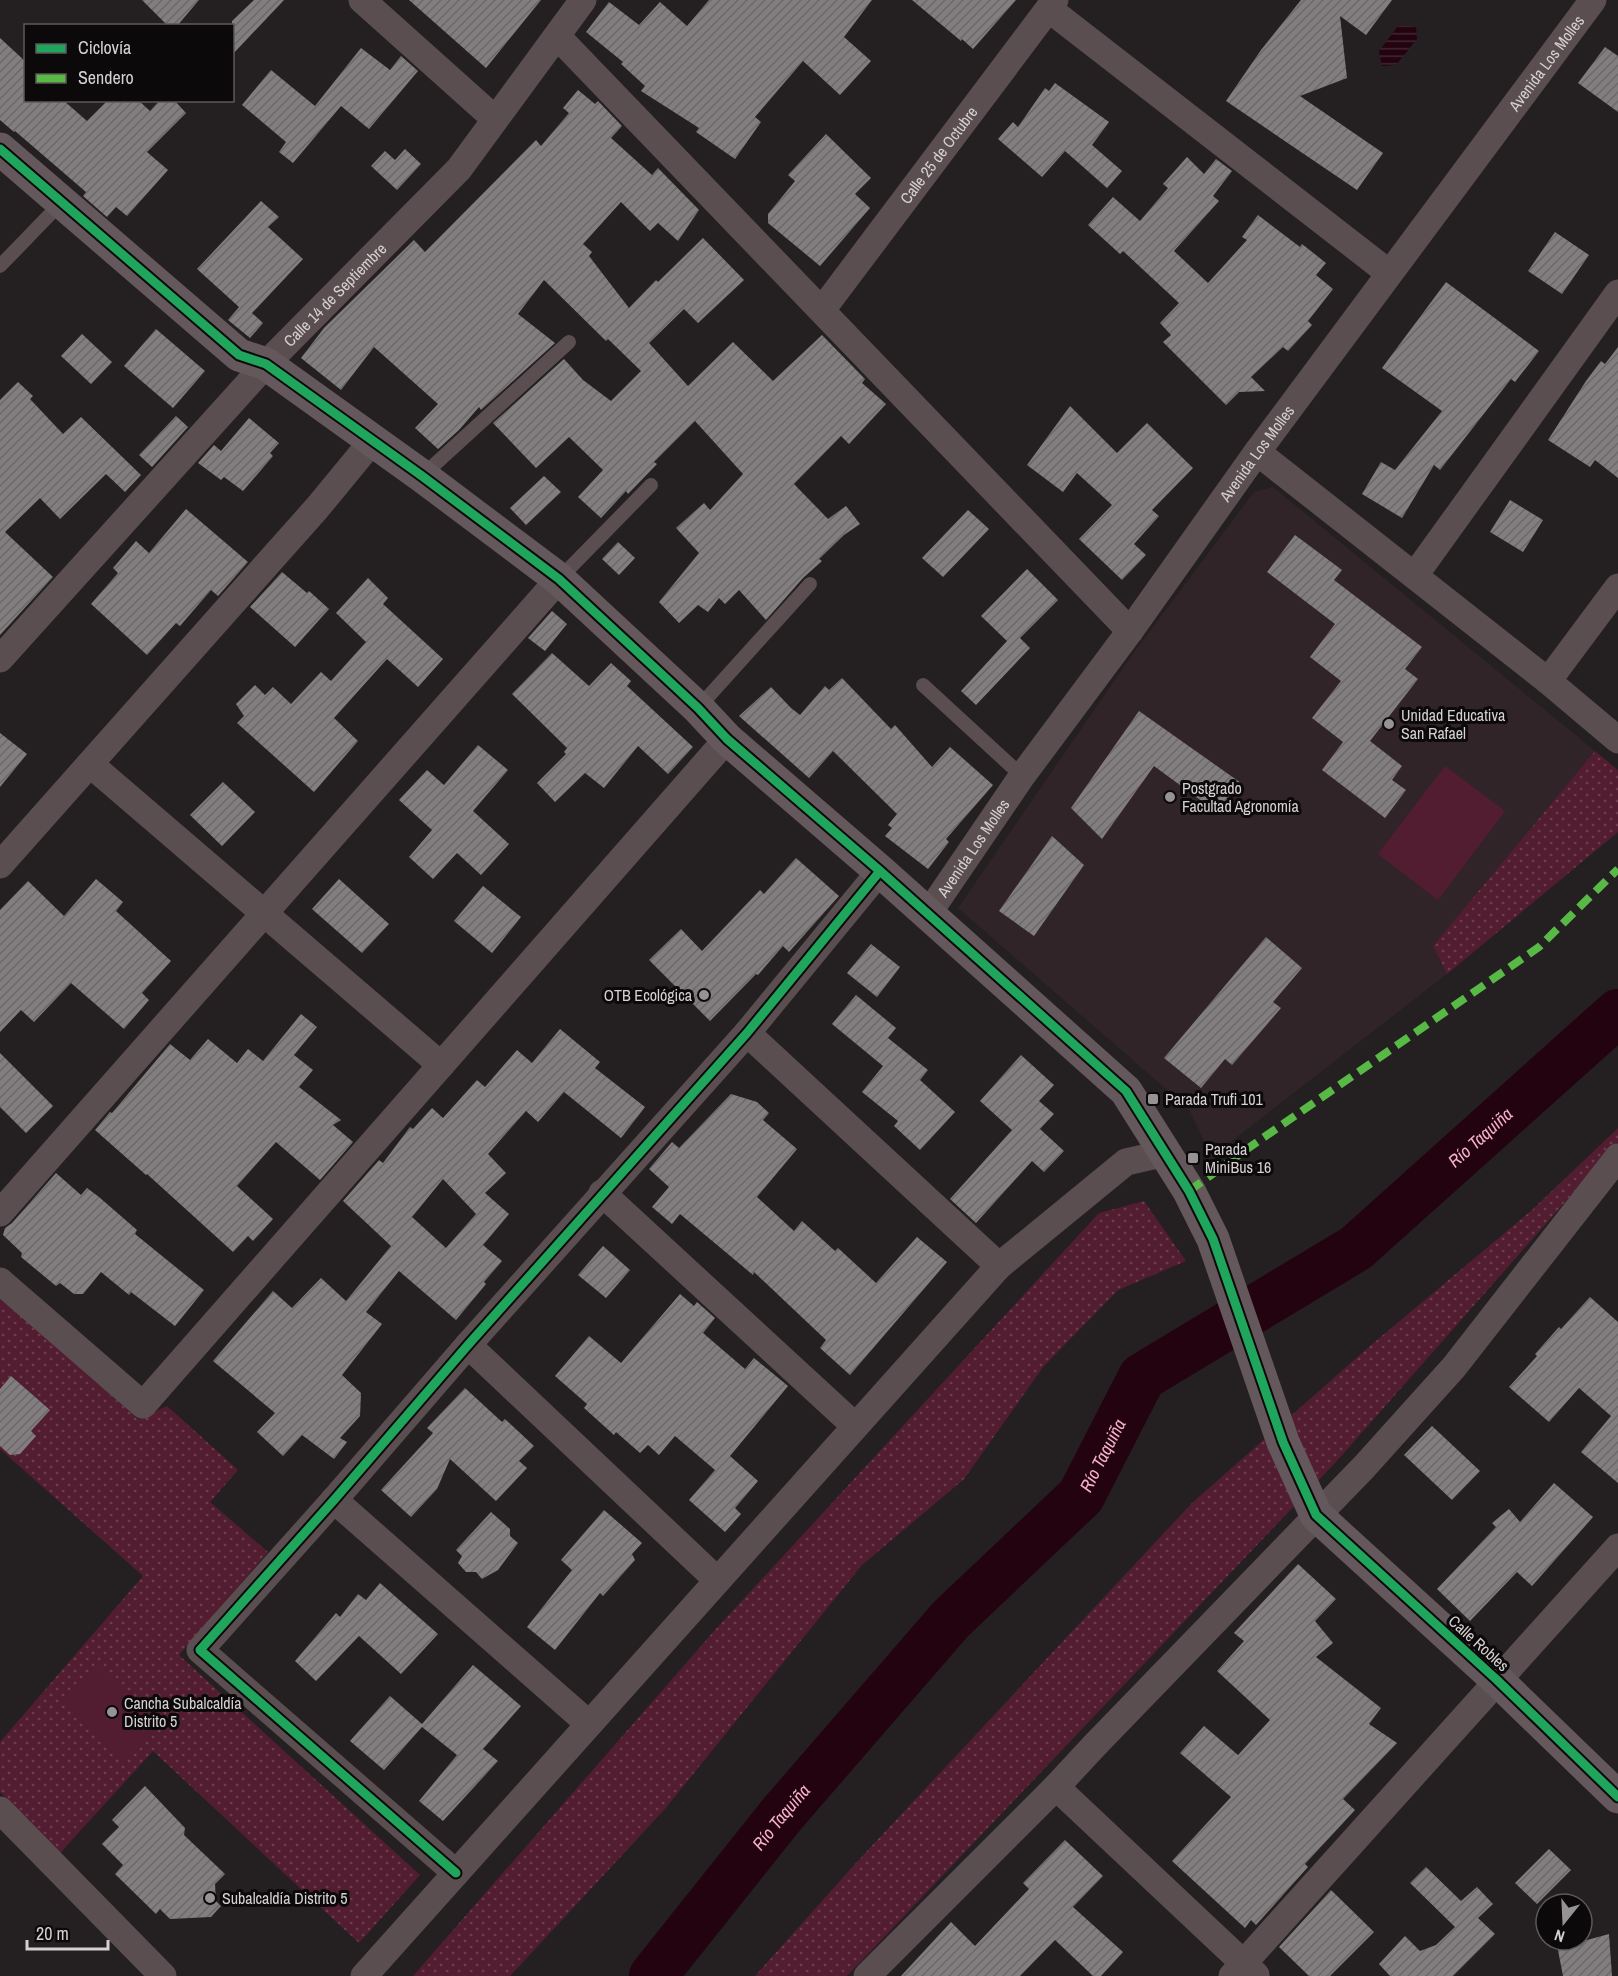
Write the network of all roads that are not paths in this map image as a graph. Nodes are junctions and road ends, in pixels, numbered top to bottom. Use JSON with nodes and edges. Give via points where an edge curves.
{"nodes":[{"id":1,"x":362,"y":0,"type":"edge"},
{"id":2,"x":584,"y":0,"type":"edge"},
{"id":3,"x":1593,"y":0,"type":"edge"},
{"id":4,"x":1052,"y":4,"type":"edge"},
{"id":5,"x":557,"y":36,"type":"junction"},
{"id":6,"x":495,"y":119,"type":"junction"},
{"id":7,"x":0,"y":149,"type":"edge"},
{"id":8,"x":61,"y":203,"type":"junction"},
{"id":9,"x":0,"y":266,"type":"edge"},
{"id":10,"x":1389,"y":273,"type":"junction"},
{"id":11,"x":1618,"y":293,"type":"edge"},
{"id":12,"x":822,"y":310,"type":"junction"},
{"id":13,"x":569,"y":342,"type":"dead end"},
{"id":14,"x":266,"y":364,"type":"junction"},
{"id":15,"x":373,"y":440,"type":"junction"},
{"id":16,"x":1257,"y":452,"type":"junction"},
{"id":17,"x":422,"y":476,"type":"junction"},
{"id":18,"x":651,"y":485,"type":"dead end"},
{"id":19,"x":1415,"y":575,"type":"junction"},
{"id":20,"x":560,"y":579,"type":"junction"},
{"id":21,"x":810,"y":584,"type":"dead end"},
{"id":22,"x":1618,"y":587,"type":"edge"},
{"id":23,"x":1130,"y":631,"type":"junction"},
{"id":24,"x":0,"y":659,"type":"edge"},
{"id":25,"x":1548,"y":681,"type":"junction"},
{"id":26,"x":923,"y":685,"type":"dead end"},
{"id":27,"x":698,"y":708,"type":"junction"},
{"id":28,"x":728,"y":739,"type":"junction"},
{"id":29,"x":1618,"y":740,"type":"edge"},
{"id":30,"x":90,"y":764,"type":"junction"},
{"id":31,"x":1022,"y":776,"type":"junction"},
{"id":32,"x":0,"y":865,"type":"edge"},
{"id":33,"x":880,"y":871,"type":"junction"},
{"id":34,"x":264,"y":913,"type":"junction"},
{"id":35,"x":928,"y":914,"type":"junction"},
{"id":36,"x":747,"y":1033,"type":"junction"},
{"id":37,"x":441,"y":1065,"type":"junction"},
{"id":38,"x":1166,"y":1153,"type":"junction"},
{"id":39,"x":1617,"y":1162,"type":"edge"},
{"id":40,"x":602,"y":1193,"type":"junction"},
{"id":41,"x":0,"y":1213,"type":"edge"},
{"id":42,"x":999,"y":1266,"type":"junction"},
{"id":43,"x":0,"y":1281,"type":"edge"},
{"id":44,"x":468,"y":1345,"type":"junction"},
{"id":45,"x":855,"y":1426,"type":"junction"},
{"id":46,"x":334,"y":1500,"type":"junction"},
{"id":47,"x":1316,"y":1515,"type":"junction"},
{"id":48,"x":1618,"y":1547,"type":"edge"},
{"id":49,"x":717,"y":1580,"type":"junction"},
{"id":50,"x":1497,"y":1680,"type":"junction"},
{"id":51,"x":589,"y":1724,"type":"junction"},
{"id":52,"x":1056,"y":1787,"type":"junction"},
{"id":53,"x":1618,"y":1797,"type":"edge"},
{"id":54,"x":0,"y":1810,"type":"edge"},
{"id":55,"x":456,"y":1873,"type":"junction"},
{"id":56,"x":1244,"y":1972,"type":"edge"},
{"id":57,"x":163,"y":1976,"type":"edge"},
{"id":58,"x":363,"y":1976,"type":"edge"},
{"id":59,"x":867,"y":1976,"type":"edge"}],
"edges":[{"from":1,"to":6,"type":"street"},
{"from":2,"to":5,"type":"street","name":"Calle 14 de Septiembre"},
{"from":3,"to":10,"type":"street","name":"Avenida Los Molles"},
{"from":4,"to":10,"type":"street"},
{"from":4,"to":12,"type":"street","name":"Calle 25 de Octubre"},
{"from":5,"to":6,"type":"street","name":"Calle 14 de Septiembre"},
{"from":5,"to":12,"type":"street"},
{"from":6,"to":14,"type":"street","name":"Calle 14 de Septiembre","via":[[459,170]]},
{"from":7,"to":8,"type":"street"},
{"from":8,"to":9,"type":"lane"},
{"from":8,"to":14,"type":"street","via":[[239,356]]},
{"from":10,"to":16,"type":"street","name":"Avenida Los Molles"},
{"from":11,"to":19,"type":"street"},
{"from":12,"to":23,"type":"street"},
{"from":13,"to":17,"type":"lane"},
{"from":14,"to":15,"type":"street"},
{"from":14,"to":24,"type":"street","name":"Calle 14 de Septiembre"},
{"from":15,"to":17,"type":"street"},
{"from":15,"to":30,"type":"street"},
{"from":16,"to":19,"type":"street"},
{"from":16,"to":23,"type":"street","name":"Avenida Los Molles"},
{"from":17,"to":20,"type":"street"},
{"from":18,"to":20,"type":"lane"},
{"from":19,"to":25,"type":"street"},
{"from":20,"to":27,"type":"street"},
{"from":20,"to":34,"type":"street"},
{"from":21,"to":27,"type":"lane"},
{"from":22,"to":25,"type":"street"},
{"from":23,"to":31,"type":"street","name":"Avenida Los Molles"},
{"from":25,"to":29,"type":"street"},
{"from":26,"to":31,"type":"lane"},
{"from":27,"to":28,"type":"street"},
{"from":28,"to":33,"type":"street"},
{"from":28,"to":37,"type":"street"},
{"from":30,"to":32,"type":"street"},
{"from":30,"to":34,"type":"street"},
{"from":31,"to":35,"type":"street","name":"Avenida Los Molles"},
{"from":33,"to":35,"type":"street"},
{"from":33,"to":36,"type":"street"},
{"from":34,"to":37,"type":"street"},
{"from":34,"to":41,"type":"street"},
{"from":35,"to":38,"type":"street","via":[[1126,1091]]},
{"from":36,"to":40,"type":"street"},
{"from":36,"to":42,"type":"street"},
{"from":37,"to":43,"type":"street","via":[[143,1405]]},
{"from":38,"to":42,"type":"street","via":[[1126,1162]]},
{"from":38,"to":47,"type":"street","via":[[1213,1239],[1283,1442]]},
{"from":39,"to":47,"type":"street","via":[[1454,1366]]},
{"from":40,"to":44,"type":"street"},
{"from":40,"to":45,"type":"street"},
{"from":42,"to":45,"type":"street"},
{"from":44,"to":46,"type":"street"},
{"from":44,"to":49,"type":"street"},
{"from":45,"to":49,"type":"street"},
{"from":46,"to":51,"type":"street"},
{"from":46,"to":55,"type":"street","via":[[200,1650]]},
{"from":47,"to":50,"type":"street","name":"Calle Robles"},
{"from":47,"to":52,"type":"street"},
{"from":48,"to":50,"type":"street"},
{"from":49,"to":51,"type":"street"},
{"from":50,"to":53,"type":"street","name":"Calle Robles"},
{"from":50,"to":56,"type":"street"},
{"from":51,"to":55,"type":"street"},
{"from":52,"to":56,"type":"street"},
{"from":52,"to":59,"type":"street"},
{"from":54,"to":57,"type":"street"},
{"from":55,"to":58,"type":"street"}]}
